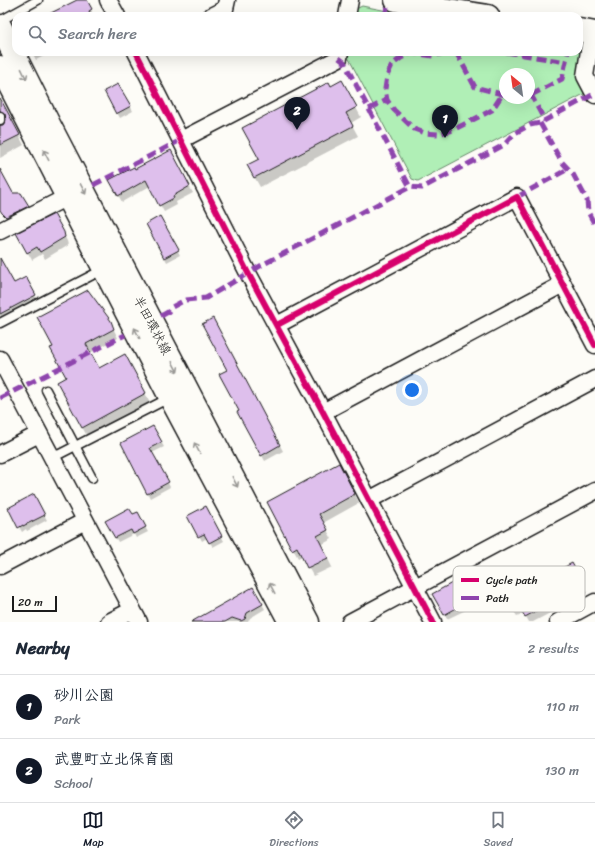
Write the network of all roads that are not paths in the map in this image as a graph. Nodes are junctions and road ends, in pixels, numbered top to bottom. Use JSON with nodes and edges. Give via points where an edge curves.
{"nodes":[{"id":1,"x":38,"y":0,"type":"edge"},
{"id":2,"x":108,"y":0,"type":"edge"},
{"id":3,"x":227,"y":0,"type":"edge"},
{"id":4,"x":350,"y":0,"type":"edge"},
{"id":5,"x":396,"y":0,"type":"edge"},
{"id":6,"x":16,"y":12,"type":"edge"},
{"id":7,"x":115,"y":12,"type":"edge"},
{"id":8,"x":218,"y":12,"type":"edge"},
{"id":9,"x":348,"y":12,"type":"edge"},
{"id":10,"x":462,"y":12,"type":"edge"},
{"id":11,"x":12,"y":14,"type":"edge"},
{"id":12,"x":0,"y":21,"type":"edge"},
{"id":13,"x":0,"y":26,"type":"edge"},
{"id":14,"x":589,"y":32,"type":"edge"},
{"id":15,"x":12,"y":50,"type":"edge"},
{"id":16,"x":15,"y":56,"type":"edge"},
{"id":17,"x":141,"y":56,"type":"edge"},
{"id":18,"x":339,"y":56,"type":"edge"},
{"id":19,"x":0,"y":67,"type":"edge"},
{"id":20,"x":595,"y":95,"type":"edge"},
{"id":21,"x":0,"y":116,"type":"edge"},
{"id":22,"x":0,"y":120,"type":"edge"},
{"id":23,"x":181,"y":140,"type":"junction"},
{"id":24,"x":67,"y":197,"type":"junction"},
{"id":25,"x":0,"y":231,"type":"edge"},
{"id":26,"x":104,"y":269,"type":"junction"},
{"id":27,"x":563,"y":284,"type":"junction"},
{"id":28,"x":0,"y":323,"type":"edge"},
{"id":29,"x":277,"y":325,"type":"junction"},
{"id":30,"x":595,"y":345,"type":"edge"},
{"id":31,"x":0,"y":359,"type":"edge"},
{"id":32,"x":595,"y":379,"type":"edge"},
{"id":33,"x":46,"y":390,"type":"dead end"},
{"id":34,"x":170,"y":397,"type":"junction"},
{"id":35,"x":323,"y":412,"type":"junction"},
{"id":36,"x":39,"y":434,"type":"junction"},
{"id":37,"x":75,"y":447,"type":"junction"},
{"id":38,"x":0,"y":454,"type":"edge"},
{"id":39,"x":52,"y":458,"type":"junction"},
{"id":40,"x":92,"y":478,"type":"dead end"},
{"id":41,"x":595,"y":492,"type":"edge"},
{"id":42,"x":369,"y":500,"type":"junction"},
{"id":43,"x":85,"y":521,"type":"junction"},
{"id":44,"x":0,"y":566,"type":"edge"},
{"id":45,"x":456,"y":566,"type":"edge"},
{"id":46,"x":453,"y":568,"type":"edge"},
{"id":47,"x":415,"y":588,"type":"junction"},
{"id":48,"x":595,"y":602,"type":"edge"},
{"id":49,"x":585,"y":607,"type":"edge"},
{"id":50,"x":576,"y":612,"type":"edge"},
{"id":51,"x":136,"y":616,"type":"edge"},
{"id":52,"x":109,"y":622,"type":"edge"},
{"id":53,"x":290,"y":622,"type":"edge"},
{"id":54,"x":308,"y":622,"type":"edge"},
{"id":55,"x":350,"y":622,"type":"edge"},
{"id":56,"x":433,"y":622,"type":"edge"},
{"id":57,"x":558,"y":622,"type":"edge"}],
"edges":[{"from":1,"to":6,"type":"lane"},
{"from":2,"to":7,"type":"street"},
{"from":3,"to":8,"type":"street","via":[[225,8]]},
{"from":4,"to":9,"type":"street"},
{"from":5,"to":10,"type":"main road"},
{"from":11,"to":12,"type":"lane"},
{"from":13,"to":15,"type":"main road","name":"半田環状線","one_way":true},
{"from":14,"to":20,"type":"street","via":[[585,76]]},
{"from":16,"to":54,"type":"main road","name":"半田環状線","one_way":true},
{"from":17,"to":23,"type":"street"},
{"from":18,"to":23,"type":"street"},
{"from":24,"to":19,"type":"main road","name":"半田環状線","one_way":true},
{"from":21,"to":22,"type":"lane"},
{"from":23,"to":29,"type":"street"},
{"from":24,"to":25,"type":"street"},
{"from":24,"to":26,"type":"main road","name":"半田環状線"},
{"from":26,"to":28,"type":"lane"},
{"from":34,"to":26,"type":"main road","name":"半田環状線","one_way":true},
{"from":27,"to":29,"type":"street","via":[[517,197]]},
{"from":27,"to":30,"type":"street"},
{"from":27,"to":35,"type":"street"},
{"from":29,"to":35,"type":"street"},
{"from":31,"to":36,"type":"street"},
{"from":32,"to":42,"type":"street"},
{"from":33,"to":37,"type":"lane"},
{"from":34,"to":37,"type":"lane"},
{"from":53,"to":34,"type":"main road","name":"半田環状線","one_way":true},
{"from":35,"to":42,"type":"street"},
{"from":36,"to":38,"type":"street"},
{"from":36,"to":39,"type":"street"},
{"from":37,"to":39,"type":"lane"},
{"from":37,"to":40,"type":"lane"},
{"from":39,"to":43,"type":"street"},
{"from":41,"to":45,"type":"street"},
{"from":42,"to":47,"type":"street"},
{"from":43,"to":44,"type":"street"},
{"from":43,"to":51,"type":"street"},
{"from":46,"to":47,"type":"street"},
{"from":47,"to":55,"type":"street"},
{"from":47,"to":56,"type":"street"},
{"from":48,"to":49,"type":"street"},
{"from":50,"to":57,"type":"street"},
{"from":51,"to":52,"type":"street"}]}
